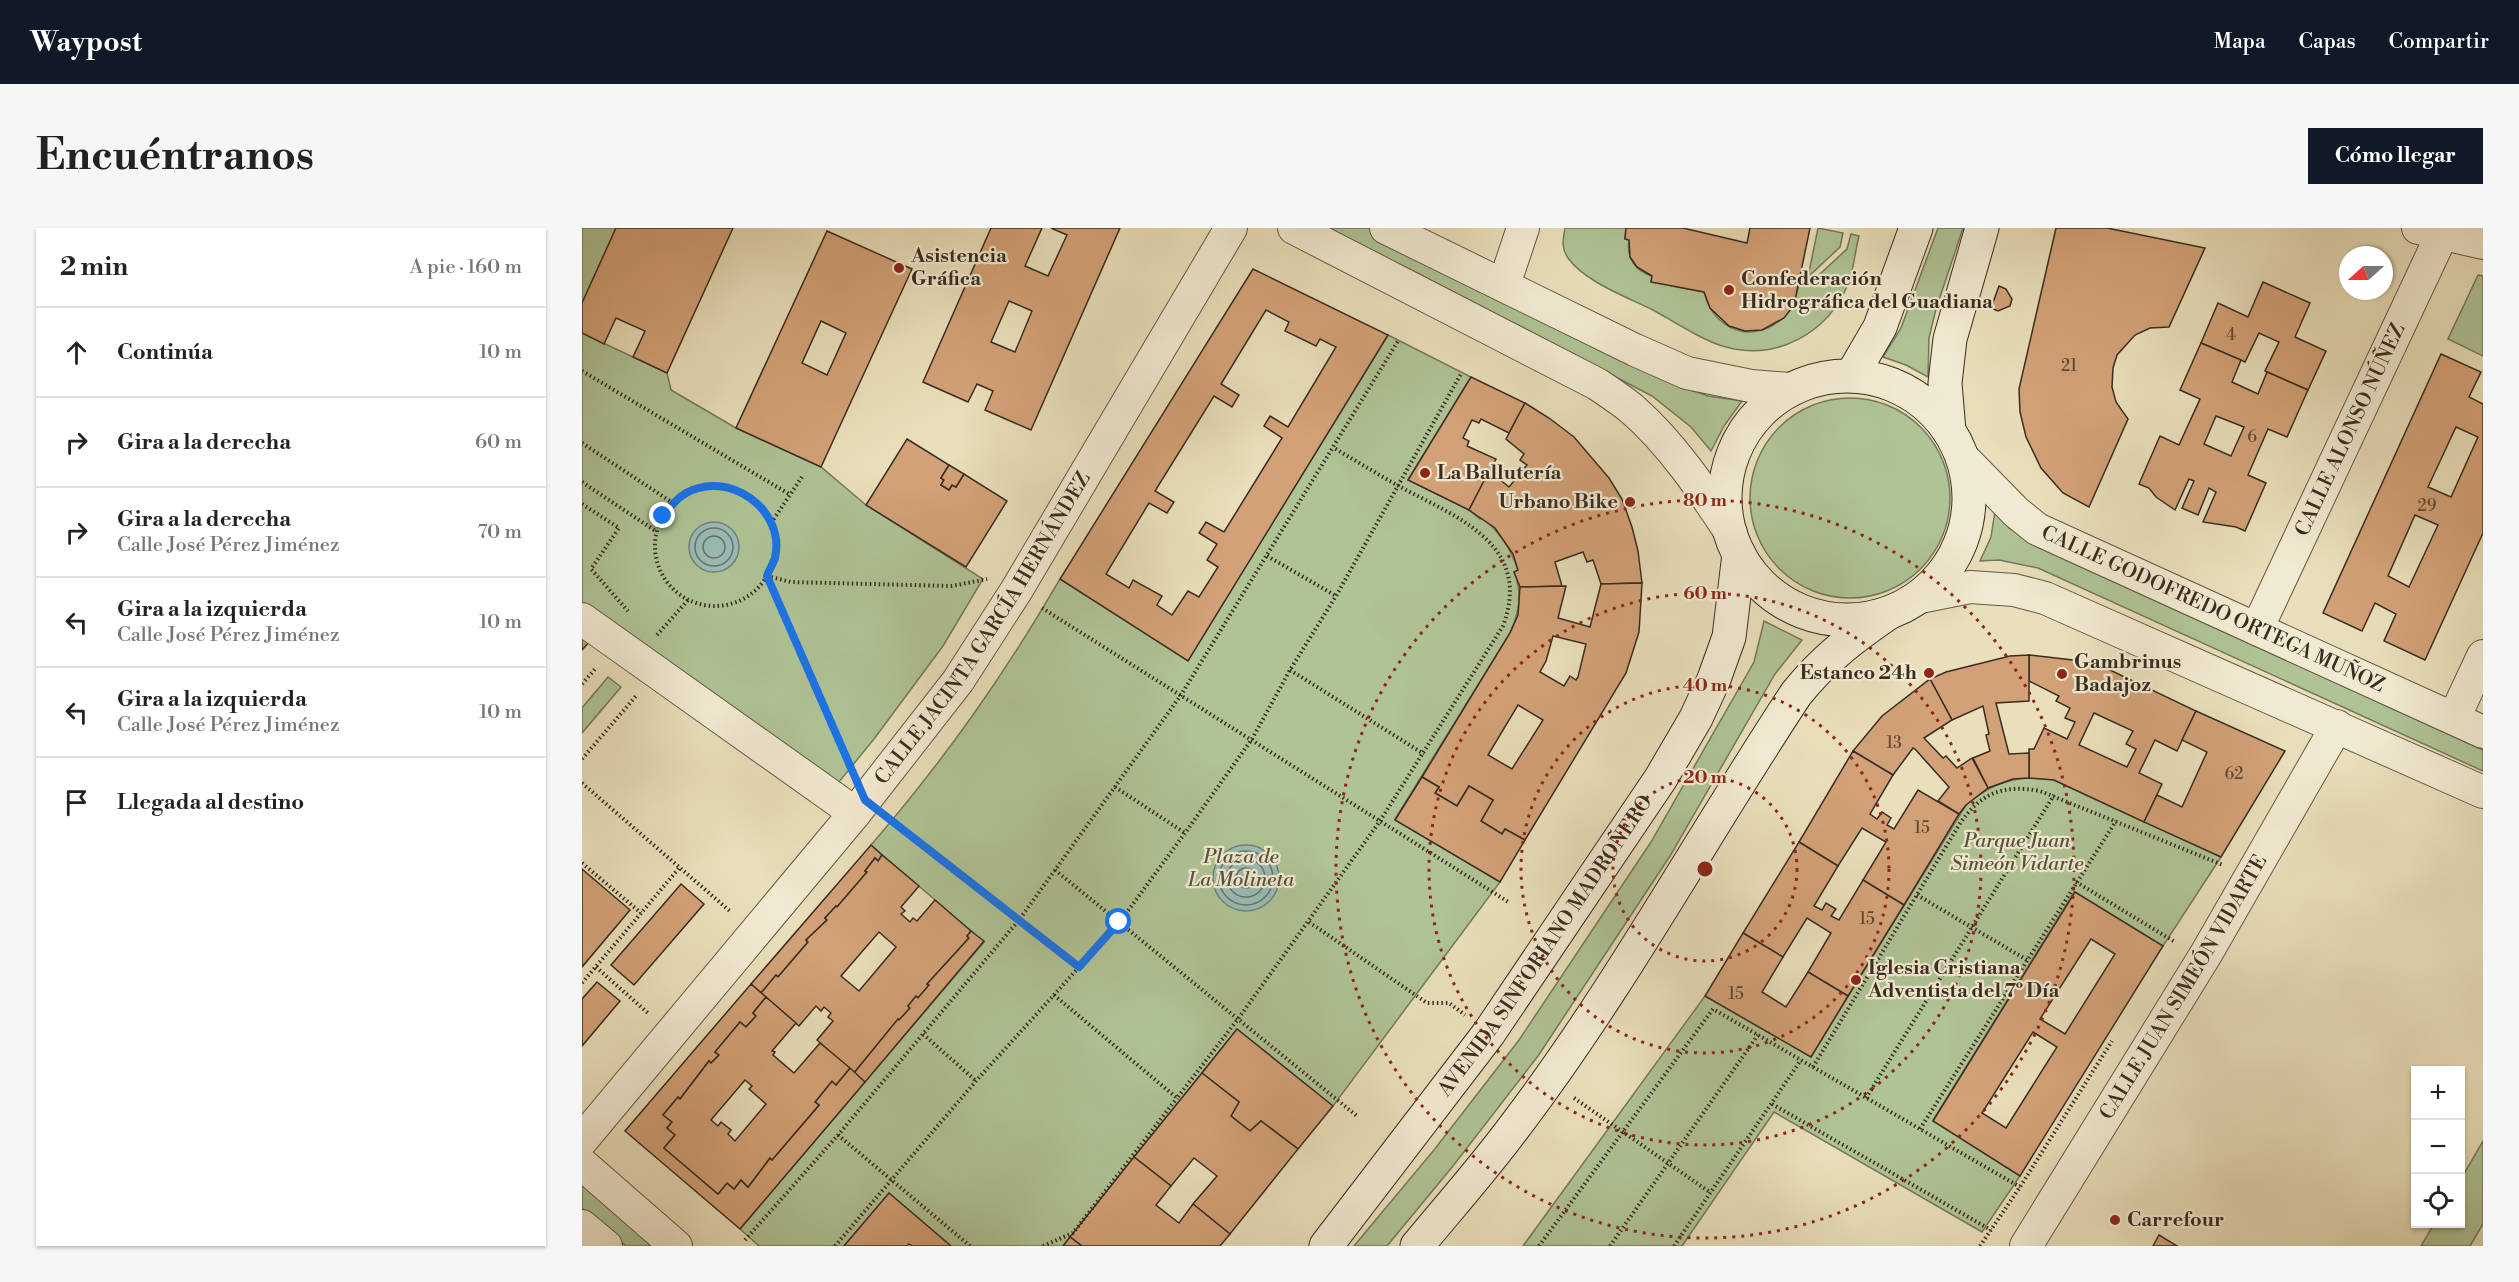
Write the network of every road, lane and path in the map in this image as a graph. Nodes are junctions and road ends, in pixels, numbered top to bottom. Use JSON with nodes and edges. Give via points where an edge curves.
{"nodes":[{"id":1,"x":1232,"y":228,"type":"edge"},
{"id":2,"x":1294,"y":228,"type":"edge"},
{"id":3,"x":1386,"y":228,"type":"edge"},
{"id":4,"x":1522,"y":228,"type":"edge"},
{"id":5,"x":1916,"y":228,"type":"edge"},
{"id":6,"x":1982,"y":228,"type":"edge"},
{"id":7,"x":2436,"y":230,"type":"edge"},
{"id":8,"x":2483,"y":243,"type":"edge"},
{"id":9,"x":1504,"y":285,"type":"junction"},
{"id":10,"x":1398,"y":341,"type":"dead end"},
{"id":11,"x":582,"y":371,"type":"edge"},
{"id":12,"x":1462,"y":372,"type":"dead end"},
{"id":13,"x":1852,"y":375,"type":"junction"},
{"id":14,"x":1790,"y":389,"type":"junction"},
{"id":15,"x":582,"y":443,"type":"edge"},
{"id":16,"x":1956,"y":445,"type":"junction"},
{"id":17,"x":1334,"y":448,"type":"junction"},
{"id":18,"x":802,"y":477,"type":"dead end"},
{"id":19,"x":582,"y":482,"type":"edge"},
{"id":20,"x":1398,"y":485,"type":"junction"},
{"id":21,"x":789,"y":494,"type":"junction"},
{"id":22,"x":673,"y":503,"type":"junction"},
{"id":23,"x":582,"y":504,"type":"edge"},
{"id":24,"x":771,"y":523,"type":"junction"},
{"id":25,"x":657,"y":532,"type":"junction"},
{"id":26,"x":1735,"y":544,"type":"junction"},
{"id":27,"x":1267,"y":556,"type":"junction"},
{"id":28,"x":767,"y":576,"type":"junction"},
{"id":29,"x":1016,"y":591,"type":"junction"},
{"id":30,"x":1336,"y":596,"type":"junction"},
{"id":31,"x":1920,"y":597,"type":"junction"},
{"id":32,"x":630,"y":613,"type":"dead end"},
{"id":33,"x":1887,"y":614,"type":"junction"},
{"id":34,"x":582,"y":619,"type":"edge"},
{"id":35,"x":2257,"y":629,"type":"junction"},
{"id":36,"x":2483,"y":656,"type":"edge"},
{"id":37,"x":600,"y":663,"type":"dead end"},
{"id":38,"x":1290,"y":670,"type":"junction"},
{"id":39,"x":582,"y":684,"type":"edge"},
{"id":40,"x":643,"y":688,"type":"dead end"},
{"id":41,"x":1181,"y":695,"type":"junction"},
{"id":42,"x":2454,"y":718,"type":"junction"},
{"id":43,"x":2337,"y":726,"type":"junction"},
{"id":44,"x":2483,"y":732,"type":"edge"},
{"id":45,"x":1252,"y":739,"type":"junction"},
{"id":46,"x":1424,"y":754,"type":"junction"},
{"id":47,"x":582,"y":759,"type":"edge"},
{"id":48,"x":582,"y":783,"type":"edge"},
{"id":49,"x":1115,"y":787,"type":"junction"},
{"id":50,"x":2483,"y":792,"type":"edge"},
{"id":51,"x":2054,"y":795,"type":"junction"},
{"id":52,"x":860,"y":806,"type":"junction"},
{"id":53,"x":1380,"y":821,"type":"junction"},
{"id":54,"x":2116,"y":821,"type":"junction"},
{"id":55,"x":1185,"y":833,"type":"junction"},
{"id":56,"x":582,"y":863,"type":"edge"},
{"id":57,"x":2223,"y":865,"type":"dead end"},
{"id":58,"x":680,"y":867,"type":"junction"},
{"id":59,"x":1054,"y":870,"type":"junction"},
{"id":60,"x":2076,"y":882,"type":"junction"},
{"id":61,"x":1917,"y":895,"type":"junction"},
{"id":62,"x":1510,"y":903,"type":"dead end"},
{"id":63,"x":641,"y":914,"type":"junction"},
{"id":64,"x":1018,"y":920,"type":"junction"},
{"id":65,"x":1119,"y":922,"type":"junction"},
{"id":66,"x":1309,"y":922,"type":"junction"},
{"id":67,"x":1972,"y":928,"type":"junction"},
{"id":68,"x":755,"y":932,"type":"junction"},
{"id":69,"x":2169,"y":951,"type":"dead end"},
{"id":70,"x":2027,"y":960,"type":"junction"},
{"id":71,"x":596,"y":967,"type":"junction"},
{"id":72,"x":1079,"y":967,"type":"junction"},
{"id":73,"x":582,"y":983,"type":"edge"},
{"id":74,"x":1054,"y":995,"type":"junction"},
{"id":75,"x":1239,"y":1019,"type":"junction"},
{"id":76,"x":671,"y":1033,"type":"junction"},
{"id":77,"x":1489,"y":1033,"type":"junction"},
{"id":78,"x":923,"y":1034,"type":"junction"},
{"id":79,"x":1758,"y":1035,"type":"junction"},
{"id":80,"x":2113,"y":1040,"type":"dead end"},
{"id":81,"x":1801,"y":1060,"type":"junction"},
{"id":82,"x":1813,"y":1067,"type":"junction"},
{"id":83,"x":1548,"y":1080,"type":"junction"},
{"id":84,"x":976,"y":1081,"type":"junction"},
{"id":85,"x":1177,"y":1098,"type":"junction"},
{"id":86,"x":1866,"y":1098,"type":"junction"},
{"id":87,"x":1772,"y":1104,"type":"junction"},
{"id":88,"x":1357,"y":1116,"type":"dead end"},
{"id":89,"x":1920,"y":1129,"type":"junction"},
{"id":90,"x":1622,"y":1132,"type":"junction"},
{"id":91,"x":838,"y":1135,"type":"junction"},
{"id":92,"x":582,"y":1140,"type":"edge"},
{"id":93,"x":1667,"y":1162,"type":"junction"},
{"id":94,"x":582,"y":1164,"type":"edge"},
{"id":95,"x":892,"y":1180,"type":"junction"},
{"id":96,"x":2020,"y":1187,"type":"junction"},
{"id":97,"x":1711,"y":1192,"type":"junction"},
{"id":98,"x":582,"y":1226,"type":"edge"},
{"id":99,"x":1991,"y":1230,"type":"junction"},
{"id":100,"x":746,"y":1240,"type":"dead end"},
{"id":101,"x":606,"y":1246,"type":"edge"},
{"id":102,"x":676,"y":1246,"type":"edge"},
{"id":103,"x":835,"y":1246,"type":"edge"},
{"id":104,"x":970,"y":1246,"type":"edge"},
{"id":105,"x":1043,"y":1246,"type":"edge"},
{"id":106,"x":1326,"y":1246,"type":"edge"},
{"id":107,"x":1417,"y":1246,"type":"edge"},
{"id":108,"x":1539,"y":1246,"type":"edge"},
{"id":109,"x":1610,"y":1246,"type":"edge"},
{"id":110,"x":1674,"y":1246,"type":"edge"},
{"id":111,"x":1980,"y":1246,"type":"edge"},
{"id":112,"x":2026,"y":1246,"type":"edge"}],
"edges":[{"from":1,"to":29,"type":"street","name":"CALLE JACINTA GARCÍA HERNÁNDEZ"},
{"from":2,"to":26,"type":"street","via":[[1597,384],[1631,409],[1665,443],[1697,481]]},
{"from":3,"to":9,"type":"street"},
{"from":4,"to":9,"type":"street"},
{"from":5,"to":13,"type":"main road","via":[[1880,327]]},
{"from":6,"to":16,"type":"main road","via":[[1950,339],[1945,383]]},
{"from":7,"to":8,"type":"street"},
{"from":7,"to":35,"type":"street","name":"CALLE ALONSO NÚÑEZ"},
{"from":9,"to":14,"type":"street","via":[[1687,373],[1751,386]]},
{"from":10,"to":17,"type":"path"},
{"from":11,"to":21,"type":"path"},
{"from":12,"to":20,"type":"path"},
{"from":13,"to":14,"type":"main road","via":[[1831,376]]},
{"from":13,"to":16,"type":"main road","via":[[1873,378],[1912,394],[1929,407]]},
{"from":14,"to":26,"type":"main road","via":[[1755,417],[1733,452],[1725,492]]},
{"from":15,"to":22,"type":"path"},
{"from":16,"to":31,"type":"main road","via":[[1970,496],[1964,534],[1942,577]]},
{"from":16,"to":35,"type":"street","name":"CALLE GODOFREDO ORTEGA MUÑOZ","via":[[1998,495],[2037,529]]},
{"from":17,"to":20,"type":"path"},
{"from":17,"to":27,"type":"path"},
{"from":18,"to":21,"type":"path"},
{"from":19,"to":25,"type":"path"},
{"from":20,"to":30,"type":"path"},
{"from":20,"to":46,"type":"path","via":[[1482,533],[1494,545],[1511,588],[1503,626]]},
{"from":21,"to":24,"type":"path"},
{"from":22,"to":24,"type":"path","via":[[702,487],[727,488],[750,497]]},
{"from":22,"to":25,"type":"path"},
{"from":23,"to":32,"type":"path","via":[[619,528],[591,569]]},
{"from":24,"to":28,"type":"path","via":[[775,558]]},
{"from":25,"to":28,"type":"path","via":[[655,552],[661,571],[672,588],[688,600],[706,606],[741,601],[757,590]]},
{"from":26,"to":33,"type":"main road","via":[[1748,571],[1762,586],[1776,599],[1811,616],[1849,621]]},
{"from":26,"to":77,"type":"main road","name":"AVENIDA SINFORIANO MADROÑERO","via":[[1729,637],[1696,718],[1661,778]]},
{"from":27,"to":30,"type":"path"},
{"from":27,"to":41,"type":"path"},
{"from":28,"to":29,"type":"path","via":[[791,582],[952,586],[994,578]]},
{"from":28,"to":52,"type":"path"},
{"from":29,"to":41,"type":"path"},
{"from":29,"to":52,"type":"street","name":"CALLE JACINTA GARCÍA HERNÁNDEZ","via":[[958,681]]},
{"from":30,"to":38,"type":"path"},
{"from":31,"to":33,"type":"main road"},
{"from":31,"to":43,"type":"street","via":[[1970,587],[2014,590],[2044,598]]},
{"from":33,"to":83,"type":"main road","via":[[1839,647],[1796,694],[1636,950]]},
{"from":34,"to":52,"type":"street"},
{"from":35,"to":42,"type":"street","name":"CALLE GODOFREDO ORTEGA MUÑOZ"},
{"from":36,"to":42,"type":"street"},
{"from":37,"to":39,"type":"path"},
{"from":38,"to":45,"type":"path"},
{"from":38,"to":46,"type":"path"},
{"from":40,"to":47,"type":"path"},
{"from":41,"to":45,"type":"path"},
{"from":41,"to":49,"type":"path"},
{"from":42,"to":44,"type":"street","name":"CALLE GODOFREDO ORTEGA MUÑOZ"},
{"from":43,"to":50,"type":"street"},
{"from":43,"to":112,"type":"street","name":"CALLE JUAN SIMEÓN VIDARTE","via":[[2218,935]]},
{"from":45,"to":53,"type":"path"},
{"from":45,"to":55,"type":"path"},
{"from":46,"to":53,"type":"path"},
{"from":48,"to":58,"type":"path"},
{"from":49,"to":55,"type":"path"},
{"from":49,"to":59,"type":"path"},
{"from":51,"to":54,"type":"path"},
{"from":51,"to":61,"type":"path","via":[[2014,788],[1977,803],[1959,825]]},
{"from":51,"to":67,"type":"path"},
{"from":52,"to":64,"type":"path"},
{"from":52,"to":68,"type":"street","name":"CALLE JACINTA GARCÍA HERNÁNDEZ"},
{"from":53,"to":62,"type":"path"},
{"from":53,"to":66,"type":"path"},
{"from":54,"to":57,"type":"path"},
{"from":54,"to":60,"type":"path"},
{"from":55,"to":65,"type":"path"},
{"from":56,"to":63,"type":"path"},
{"from":58,"to":63,"type":"path"},
{"from":58,"to":68,"type":"path"},
{"from":59,"to":64,"type":"path"},
{"from":59,"to":65,"type":"path"},
{"from":60,"to":69,"type":"path","via":[[2175,942]]},
{"from":60,"to":70,"type":"path"},
{"from":61,"to":67,"type":"path"},
{"from":61,"to":82,"type":"path"},
{"from":63,"to":71,"type":"path"},
{"from":64,"to":72,"type":"path"},
{"from":64,"to":78,"type":"path"},
{"from":65,"to":72,"type":"path"},
{"from":65,"to":75,"type":"path"},
{"from":66,"to":75,"type":"path"},
{"from":66,"to":77,"type":"path","via":[[1427,1003],[1449,1003]]},
{"from":67,"to":70,"type":"path"},
{"from":67,"to":86,"type":"path"},
{"from":68,"to":76,"type":"street","name":"CALLE JACINTA GARCÍA HERNÁNDEZ"},
{"from":70,"to":89,"type":"path"},
{"from":71,"to":73,"type":"path"},
{"from":71,"to":76,"type":"path"},
{"from":72,"to":74,"type":"path"},
{"from":74,"to":84,"type":"path"},
{"from":74,"to":85,"type":"path"},
{"from":75,"to":85,"type":"path"},
{"from":75,"to":88,"type":"path"},
{"from":76,"to":92,"type":"street","name":"CALLE JACINTA GARCÍA HERNÁNDEZ"},
{"from":77,"to":106,"type":"main road","name":"AVENIDA SINFORIANO MADROÑERO"},
{"from":78,"to":84,"type":"path"},
{"from":78,"to":91,"type":"path"},
{"from":79,"to":81,"type":"path"},
{"from":79,"to":90,"type":"path","via":[[1713,1009]]},
{"from":79,"to":93,"type":"path"},
{"from":80,"to":96,"type":"path"},
{"from":81,"to":82,"type":"path"},
{"from":81,"to":87,"type":"path"},
{"from":82,"to":86,"type":"path"},
{"from":83,"to":90,"type":"path"},
{"from":83,"to":107,"type":"main road","via":[[1514,1128]]},
{"from":84,"to":95,"type":"path"},
{"from":85,"to":105,"type":"path","via":[[1073,1233]]},
{"from":86,"to":89,"type":"path"},
{"from":87,"to":97,"type":"path"},
{"from":87,"to":99,"type":"path"},
{"from":89,"to":96,"type":"path"},
{"from":90,"to":93,"type":"path"},
{"from":90,"to":108,"type":"path"},
{"from":91,"to":95,"type":"path"},
{"from":91,"to":100,"type":"path"},
{"from":93,"to":97,"type":"path"},
{"from":93,"to":109,"type":"path"},
{"from":94,"to":102,"type":"street"},
{"from":95,"to":103,"type":"path"},
{"from":95,"to":104,"type":"path"},
{"from":96,"to":99,"type":"path"},
{"from":97,"to":110,"type":"path"},
{"from":98,"to":101,"type":"street"},
{"from":99,"to":111,"type":"path"}]}
